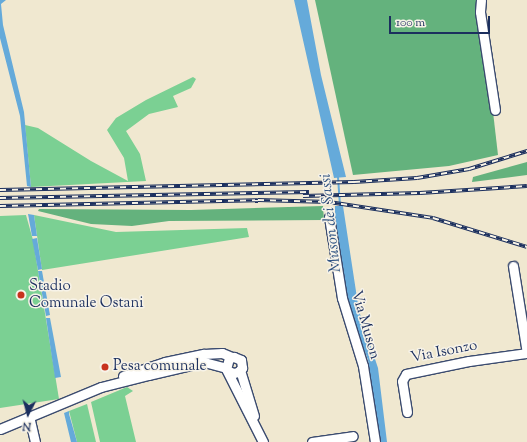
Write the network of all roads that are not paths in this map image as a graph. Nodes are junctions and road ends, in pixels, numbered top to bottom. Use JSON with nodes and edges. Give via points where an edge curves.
{"nodes":[{"id":1,"x":481,"y":0,"type":"edge"},
{"id":2,"x":495,"y":110,"type":"dead end"},
{"id":3,"x":329,"y":217,"type":"dead end"},
{"id":4,"x":513,"y":266,"type":"dead end"},
{"id":5,"x":527,"y":353,"type":"edge"},
{"id":6,"x":232,"y":357,"type":"junction"},
{"id":7,"x":185,"y":358,"type":"junction"},
{"id":8,"x":212,"y":362,"type":"junction"},
{"id":9,"x":171,"y":369,"type":"junction"},
{"id":10,"x":227,"y":369,"type":"junction"},
{"id":11,"x":240,"y":370,"type":"junction"},
{"id":12,"x":101,"y":387,"type":"junction"},
{"id":13,"x":407,"y":412,"type":"dead end"},
{"id":14,"x":29,"y":416,"type":"junction"},
{"id":15,"x":255,"y":425,"type":"junction"},
{"id":16,"x":0,"y":429,"type":"edge"},
{"id":17,"x":353,"y":436,"type":"dead end"},
{"id":18,"x":35,"y":442,"type":"edge"},
{"id":19,"x":263,"y":442,"type":"edge"},
{"id":20,"x":312,"y":442,"type":"edge"},
{"id":21,"x":374,"y":442,"type":"edge"}],
"edges":[{"from":1,"to":2,"type":"street","via":[[480,12]]},
{"from":3,"to":21,"type":"street","name":"Via Muson","via":[[342,298],[363,366]]},
{"from":4,"to":5,"type":"street","name":"Via Isonzo"},
{"from":5,"to":13,"type":"street","name":"Via Isonzo","via":[[469,361],[406,374],[402,381]]},
{"from":6,"to":7,"type":"street","via":[[216,353]]},
{"from":6,"to":10,"type":"street","via":[[227,360]]},
{"from":6,"to":11,"type":"street","via":[[241,360]]},
{"from":7,"to":8,"type":"street","via":[[188,361],[207,359]]},
{"from":7,"to":9,"type":"street","via":[[184,362]]},
{"from":7,"to":12,"type":"street","via":[[126,374]]},
{"from":8,"to":9,"type":"street"},
{"from":8,"to":10,"type":"street"},
{"from":9,"to":12,"type":"street"},
{"from":10,"to":11,"type":"street","via":[[233,373]]},
{"from":10,"to":15,"type":"street","via":[[239,398]]},
{"from":11,"to":15,"type":"street"},
{"from":12,"to":14,"type":"street"},
{"from":14,"to":16,"type":"street"},
{"from":14,"to":18,"type":"street"},
{"from":15,"to":19,"type":"street"},
{"from":17,"to":20,"type":"street"}]}
